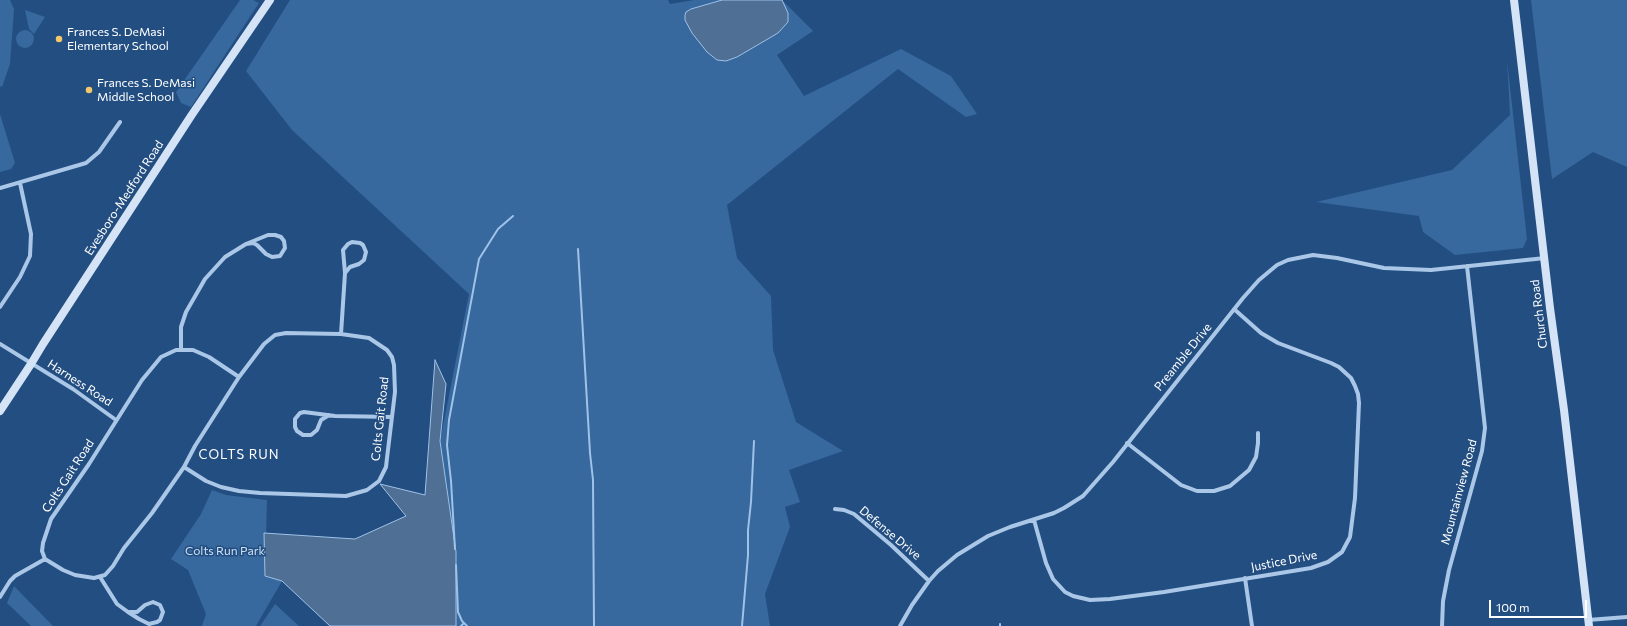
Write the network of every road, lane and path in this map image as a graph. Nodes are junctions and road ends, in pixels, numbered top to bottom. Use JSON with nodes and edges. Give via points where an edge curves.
{"nodes":[{"id":1,"x":270,"y":0,"type":"edge"},
{"id":2,"x":1514,"y":0,"type":"edge"},
{"id":3,"x":120,"y":122,"type":"dead end"},
{"id":4,"x":20,"y":183,"type":"junction"},
{"id":5,"x":0,"y":188,"type":"edge"},
{"id":6,"x":246,"y":244,"type":"junction"},
{"id":7,"x":1545,"y":258,"type":"junction"},
{"id":8,"x":1467,"y":266,"type":"junction"},
{"id":9,"x":345,"y":273,"type":"junction"},
{"id":10,"x":0,"y":307,"type":"edge"},
{"id":11,"x":1234,"y":309,"type":"junction"},
{"id":12,"x":341,"y":334,"type":"junction"},
{"id":13,"x":0,"y":344,"type":"edge"},
{"id":14,"x":181,"y":349,"type":"junction"},
{"id":15,"x":31,"y":364,"type":"junction"},
{"id":16,"x":239,"y":377,"type":"junction"},
{"id":17,"x":0,"y":411,"type":"edge"},
{"id":18,"x":329,"y":415,"type":"junction"},
{"id":19,"x":392,"y":417,"type":"junction"},
{"id":20,"x":116,"y":420,"type":"junction"},
{"id":21,"x":1258,"y":433,"type":"dead end"},
{"id":22,"x":1128,"y":443,"type":"junction"},
{"id":23,"x":184,"y":467,"type":"junction"},
{"id":24,"x":835,"y":509,"type":"dead end"},
{"id":25,"x":1034,"y":520,"type":"junction"},
{"id":26,"x":45,"y":559,"type":"junction"},
{"id":27,"x":100,"y":577,"type":"junction"},
{"id":28,"x":1245,"y":578,"type":"junction"},
{"id":29,"x":929,"y":581,"type":"junction"},
{"id":30,"x":0,"y":597,"type":"edge"},
{"id":31,"x":128,"y":612,"type":"junction"},
{"id":32,"x":1627,"y":618,"type":"edge"},
{"id":33,"x":1588,"y":623,"type":"edge"},
{"id":34,"x":900,"y":626,"type":"edge"},
{"id":35,"x":1252,"y":626,"type":"edge"},
{"id":36,"x":1442,"y":626,"type":"edge"}],
"edges":[{"from":1,"to":15,"type":"main road","name":"Evesboro-Medford Road","via":[[191,116]]},
{"from":2,"to":7,"type":"main road","name":"Church Road"},
{"from":3,"to":4,"type":"street","via":[[100,152],[86,163]]},
{"from":4,"to":5,"type":"street"},
{"from":4,"to":10,"type":"street","via":[[30,227],[30,256],[20,277]]},
{"from":6,"to":6,"type":"street","via":[[253,243],[272,257],[280,256],[285,248],[282,238],[275,234]]},
{"from":6,"to":14,"type":"street","via":[[218,264],[195,296],[183,320]]},
{"from":7,"to":8,"type":"street","name":"Preamble Drive"},
{"from":7,"to":33,"type":"main road","name":"Church Road"},
{"from":8,"to":11,"type":"street","name":"Preamble Drive","via":[[1431,270],[1396,269],[1325,256],[1300,256],[1283,262],[1267,272]]},
{"from":8,"to":36,"type":"street","name":"Mountainview Road","via":[[1485,428],[1482,451],[1449,570],[1443,601]]},
{"from":9,"to":9,"type":"street","via":[[343,250],[352,242],[360,243],[366,252],[364,260],[350,267]]},
{"from":9,"to":12,"type":"street"},
{"from":11,"to":22,"type":"street","name":"Preamble Drive"},
{"from":11,"to":28,"type":"street","name":"Justice Drive","via":[[1278,343],[1332,362],[1339,367],[1351,378],[1359,403],[1353,518],[1350,537],[1342,552],[1320,566]]},
{"from":12,"to":16,"type":"street","name":"Colts Gait Road","via":[[275,335],[257,350]]},
{"from":12,"to":19,"type":"street","name":"Colts Gait Road","via":[[369,338],[392,357],[396,383]]},
{"from":13,"to":15,"type":"street","name":"Harness Road"},
{"from":14,"to":16,"type":"street","via":[[201,352]]},
{"from":14,"to":20,"type":"street","name":"Colts Gait Road","via":[[168,353],[154,364]]},
{"from":15,"to":17,"type":"main road","name":"Evesboro-Medford Road"},
{"from":15,"to":20,"type":"street","name":"Harness Road"},
{"from":16,"to":23,"type":"street","name":"Colts Gait Road"},
{"from":18,"to":18,"type":"street","via":[[300,413],[295,419],[296,431],[303,435],[311,435],[317,430],[321,420]]},
{"from":18,"to":19,"type":"street"},
{"from":19,"to":23,"type":"street","name":"Colts Gait Road","via":[[383,474],[374,486],[354,495],[239,491],[213,484]]},
{"from":20,"to":26,"type":"street","name":"Colts Gait Road","via":[[90,464],[51,519],[43,543]]},
{"from":21,"to":22,"type":"street","via":[[1256,457],[1248,470],[1230,486],[1214,492],[1197,491],[1181,485]]},
{"from":22,"to":25,"type":"street","name":"Preamble Drive","via":[[1083,496],[1064,508]]},
{"from":23,"to":27,"type":"street","name":"Colts Gait Road","via":[[108,573]]},
{"from":24,"to":29,"type":"street","name":"Defense Drive","via":[[854,514]]},
{"from":25,"to":28,"type":"street","name":"Justice Drive","via":[[1053,579],[1065,592],[1082,599],[1110,599]]},
{"from":25,"to":29,"type":"street","name":"Preamble Drive","via":[[999,531],[977,542]]},
{"from":26,"to":27,"type":"street","via":[[75,575]]},
{"from":26,"to":30,"type":"street","via":[[15,576]]},
{"from":27,"to":31,"type":"street","via":[[113,599]]},
{"from":28,"to":35,"type":"street"},
{"from":29,"to":34,"type":"street","name":"Preamble Drive"},
{"from":31,"to":31,"type":"street","via":[[149,624],[160,620],[163,612],[160,605],[153,602],[145,604],[137,612]]},
{"from":32,"to":33,"type":"street"}]}
